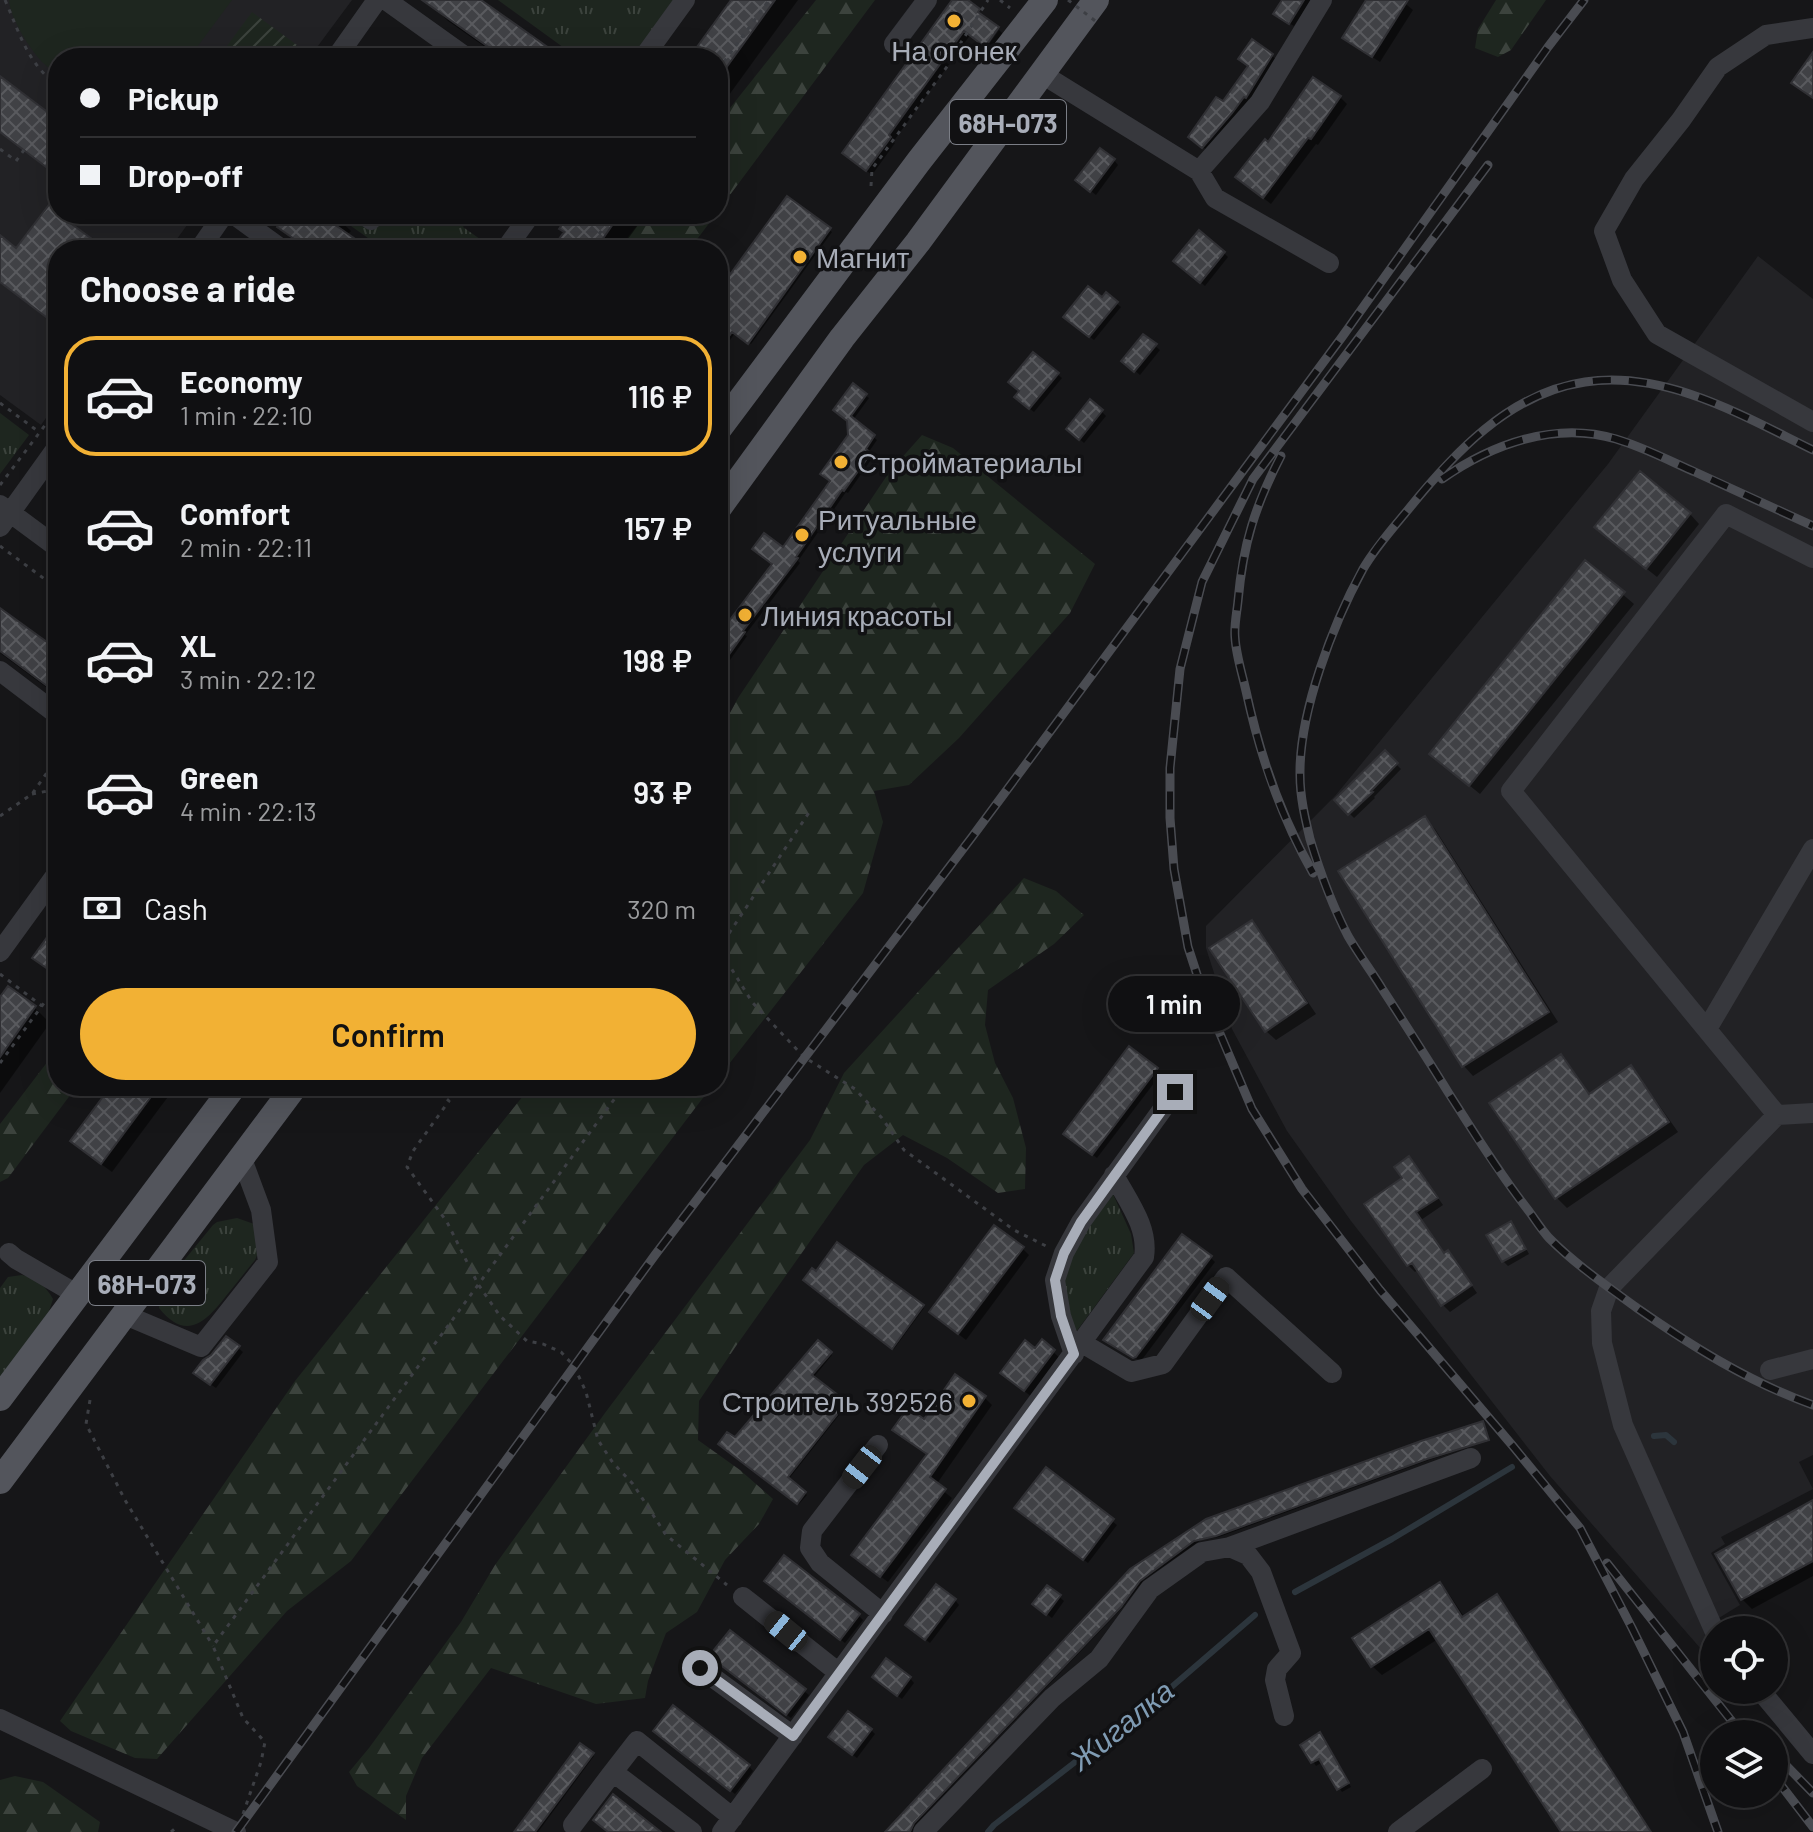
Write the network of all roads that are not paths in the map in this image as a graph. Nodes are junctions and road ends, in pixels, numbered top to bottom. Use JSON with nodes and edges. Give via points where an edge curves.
{"nodes":[{"id":1,"x":377,"y":0,"type":"edge"},
{"id":2,"x":386,"y":0,"type":"edge"},
{"id":3,"x":685,"y":0,"type":"edge"},
{"id":4,"x":927,"y":0,"type":"edge"},
{"id":5,"x":1045,"y":0,"type":"edge"},
{"id":6,"x":1322,"y":0,"type":"edge"},
{"id":7,"x":1097,"y":12,"type":"edge"},
{"id":8,"x":1813,"y":28,"type":"edge"},
{"id":9,"x":894,"y":44,"type":"dead end"},
{"id":10,"x":343,"y":48,"type":"edge"},
{"id":11,"x":453,"y":48,"type":"edge"},
{"id":12,"x":650,"y":48,"type":"edge"},
{"id":13,"x":1042,"y":74,"type":"junction"},
{"id":14,"x":1199,"y":171,"type":"junction"},
{"id":15,"x":247,"y":224,"type":"edge"},
{"id":16,"x":269,"y":240,"type":"edge"},
{"id":17,"x":1329,"y":263,"type":"dead end"},
{"id":18,"x":728,"y":417,"type":"edge"},
{"id":19,"x":1813,"y":422,"type":"edge"},
{"id":20,"x":48,"y":459,"type":"edge"},
{"id":21,"x":728,"y":495,"type":"edge"},
{"id":22,"x":4,"y":515,"type":"edge"},
{"id":23,"x":48,"y":542,"type":"edge"},
{"id":24,"x":1813,"y":558,"type":"edge"},
{"id":25,"x":0,"y":671,"type":"edge"},
{"id":26,"x":48,"y":707,"type":"edge"},
{"id":27,"x":1813,"y":849,"type":"edge"},
{"id":28,"x":48,"y":886,"type":"edge"},
{"id":29,"x":0,"y":952,"type":"edge"},
{"id":30,"x":1707,"y":1029,"type":"junction"},
{"id":31,"x":1175,"y":1092,"type":"dead end"},
{"id":32,"x":227,"y":1096,"type":"edge"},
{"id":33,"x":288,"y":1096,"type":"edge"},
{"id":34,"x":1813,"y":1113,"type":"edge"},
{"id":35,"x":1777,"y":1115,"type":"junction"},
{"id":36,"x":242,"y":1159,"type":"junction"},
{"id":37,"x":1114,"y":1175,"type":"junction"},
{"id":38,"x":9,"y":1253,"type":"dead end"},
{"id":39,"x":78,"y":1295,"type":"junction"},
{"id":40,"x":123,"y":1314,"type":"junction"},
{"id":41,"x":1078,"y":1349,"type":"junction"},
{"id":42,"x":1813,"y":1359,"type":"edge"},
{"id":43,"x":1770,"y":1370,"type":"dead end"},
{"id":44,"x":1332,"y":1373,"type":"dead end"},
{"id":45,"x":0,"y":1398,"type":"edge"},
{"id":46,"x":878,"y":1445,"type":"dead end"},
{"id":47,"x":1471,"y":1458,"type":"dead end"},
{"id":48,"x":0,"y":1481,"type":"edge"},
{"id":49,"x":1230,"y":1547,"type":"junction"},
{"id":50,"x":743,"y":1597,"type":"road end"},
{"id":51,"x":883,"y":1614,"type":"junction"},
{"id":52,"x":1708,"y":1616,"type":"edge"},
{"id":53,"x":700,"y":1668,"type":"dead end"},
{"id":54,"x":839,"y":1673,"type":"junction"},
{"id":55,"x":1772,"y":1704,"type":"edge"},
{"id":56,"x":1284,"y":1716,"type":"dead end"},
{"id":57,"x":0,"y":1719,"type":"edge"},
{"id":58,"x":793,"y":1736,"type":"junction"},
{"id":59,"x":1813,"y":1754,"type":"edge"},
{"id":60,"x":1482,"y":1769,"type":"dead end"},
{"id":61,"x":613,"y":1772,"type":"junction"},
{"id":62,"x":239,"y":1825,"type":"edge"},
{"id":63,"x":728,"y":1825,"type":"edge"},
{"id":64,"x":575,"y":1830,"type":"edge"},
{"id":65,"x":692,"y":1832,"type":"edge"},
{"id":66,"x":923,"y":1832,"type":"edge"},
{"id":67,"x":1398,"y":1832,"type":"edge"}],
"edges":[{"from":1,"to":10,"type":"street"},
{"from":2,"to":11,"type":"street"},
{"from":3,"to":12,"type":"street"},
{"from":4,"to":9,"type":"street"},
{"from":5,"to":18,"type":"main road","number":"68Н-073"},
{"from":6,"to":14,"type":"street","via":[[1260,102]]},
{"from":7,"to":13,"type":"main road","number":"68Н-073"},
{"from":8,"to":19,"type":"street","via":[[1766,35],[1718,67],[1634,179],[1604,231],[1622,280],[1657,334]]},
{"from":13,"to":14,"type":"street"},
{"from":13,"to":21,"type":"main road","number":"68Н-073"},
{"from":14,"to":17,"type":"street","via":[[1215,198]]},
{"from":15,"to":16,"type":"street"},
{"from":20,"to":22,"type":"street"},
{"from":22,"to":23,"type":"street"},
{"from":24,"to":30,"type":"street","via":[[1726,514],[1511,791]]},
{"from":25,"to":26,"type":"street"},
{"from":27,"to":30,"type":"street"},
{"from":28,"to":29,"type":"street"},
{"from":30,"to":35,"type":"street"},
{"from":31,"to":37,"type":"street"},
{"from":32,"to":39,"type":"main road","number":"68Н-073"},
{"from":33,"to":36,"type":"main road","number":"68Н-073"},
{"from":34,"to":35,"type":"street"},
{"from":35,"to":52,"type":"street","via":[[1609,1288],[1601,1311],[1602,1343],[1623,1425]]},
{"from":36,"to":40,"type":"main road","number":"68Н-073"},
{"from":36,"to":40,"type":"street","via":[[261,1210],[268,1262],[201,1347]]},
{"from":37,"to":41,"type":"street","via":[[1081,1222],[1055,1280],[1061,1316]]},
{"from":37,"to":41,"type":"street","via":[[1140,1224],[1144,1257]]},
{"from":38,"to":39,"type":"street"},
{"from":39,"to":45,"type":"main road","number":"68Н-073"},
{"from":40,"to":48,"type":"main road","number":"68Н-073"},
{"from":41,"to":44,"type":"street","via":[[1131,1372],[1163,1364],[1226,1277]]},
{"from":41,"to":51,"type":"street"},
{"from":42,"to":43,"type":"street"},
{"from":46,"to":51,"type":"street","via":[[812,1531],[810,1548],[820,1563]]},
{"from":47,"to":49,"type":"street"},
{"from":49,"to":56,"type":"street","via":[[1248,1555],[1261,1572],[1291,1653],[1275,1680]]},
{"from":49,"to":66,"type":"street","via":[[1202,1552],[1150,1589],[1099,1659],[1052,1698]]},
{"from":50,"to":54,"type":"street"},
{"from":51,"to":54,"type":"street"},
{"from":53,"to":58,"type":"street"},
{"from":54,"to":58,"type":"street"},
{"from":55,"to":59,"type":"street"},
{"from":57,"to":62,"type":"street"},
{"from":58,"to":63,"type":"street"},
{"from":60,"to":67,"type":"street"},
{"from":61,"to":63,"type":"street","via":[[637,1741]]},
{"from":61,"to":64,"type":"street"},
{"from":61,"to":65,"type":"street"}]}
